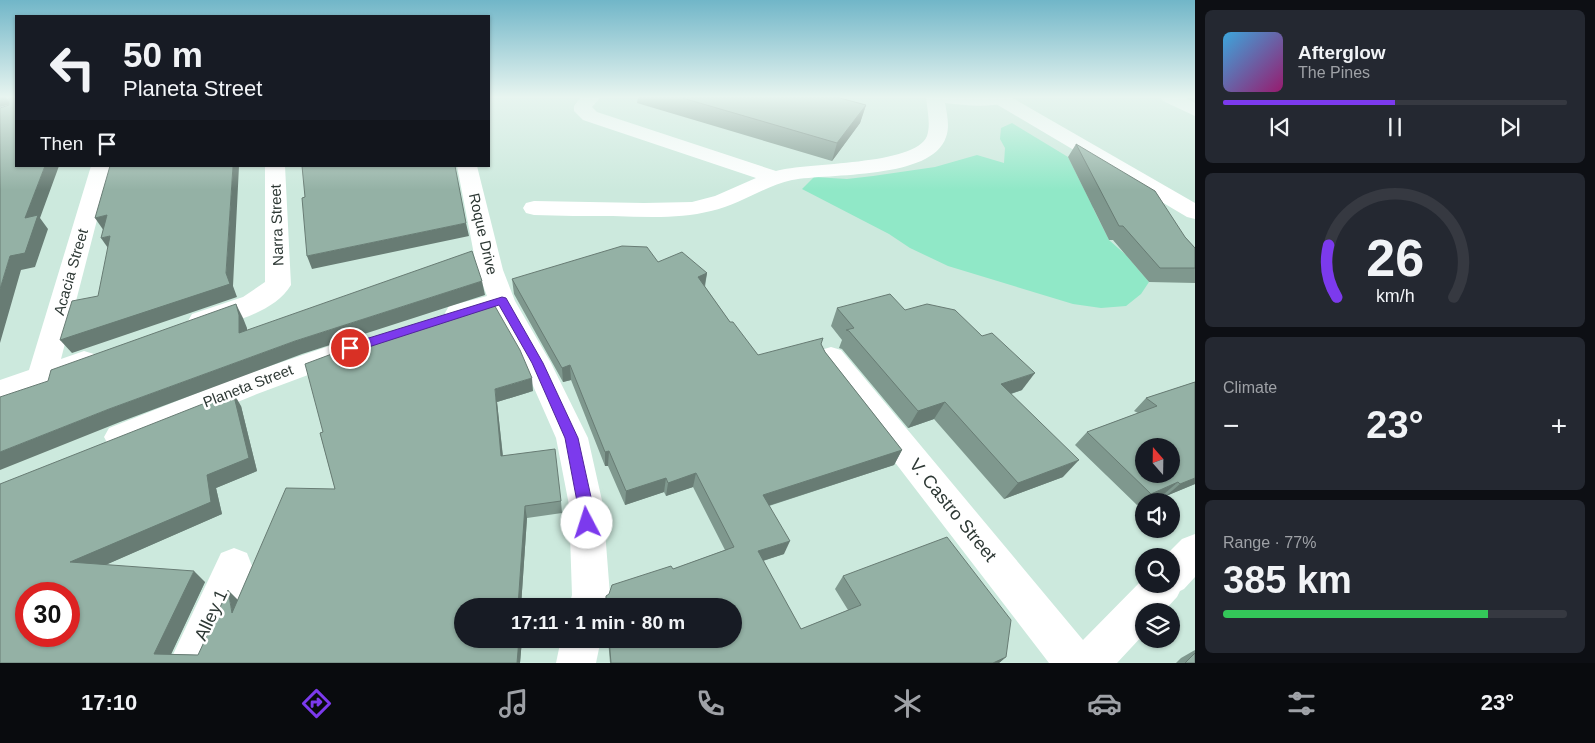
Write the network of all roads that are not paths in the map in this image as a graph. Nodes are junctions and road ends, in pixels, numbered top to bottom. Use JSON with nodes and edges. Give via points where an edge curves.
{"nodes":[{"id":1,"x":626,"y":128,"type":"edge"},
{"id":2,"x":938,"y":128,"type":"edge"},
{"id":3,"x":1050,"y":128,"type":"edge"},
{"id":4,"x":101,"y":167,"type":"edge"},
{"id":5,"x":275,"y":167,"type":"edge"},
{"id":6,"x":468,"y":167,"type":"edge"},
{"id":7,"x":776,"y":178,"type":"junction"},
{"id":8,"x":534,"y":208,"type":"dead end"},
{"id":9,"x":1195,"y":212,"type":"edge"},
{"id":10,"x":502,"y":300,"type":"junction"},
{"id":11,"x":433,"y":321,"type":"edge"},
{"id":12,"x":180,"y":328,"type":"edge"},
{"id":13,"x":367,"y":342,"type":"edge"},
{"id":14,"x":106,"y":354,"type":"edge"},
{"id":15,"x":831,"y":358,"type":"edge"},
{"id":16,"x":41,"y":378,"type":"junction"},
{"id":17,"x":0,"y":392,"type":"edge"},
{"id":18,"x":91,"y":449,"type":"edge"},
{"id":19,"x":1195,"y":551,"type":"edge"},
{"id":20,"x":234,"y":566,"type":"dead end"},
{"id":21,"x":1180,"y":567,"type":"edge"},
{"id":22,"x":1155,"y":593,"type":"edge"},
{"id":23,"x":590,"y":598,"type":"edge"},
{"id":24,"x":579,"y":648,"type":"edge"},
{"id":25,"x":188,"y":663,"type":"edge"},
{"id":26,"x":576,"y":663,"type":"edge"},
{"id":27,"x":1075,"y":663,"type":"edge"},
{"id":28,"x":1089,"y":663,"type":"edge"}],
"edges":[{"from":1,"to":7,"type":"street"},
{"from":2,"to":7,"type":"street","via":[[935,141],[926,150],[891,163],[813,170]]},
{"from":3,"to":9,"type":"street"},
{"from":4,"to":16,"type":"street","name":"Acacia Street"},
{"from":5,"to":12,"type":"street","name":"Narra Street","via":[[278,285],[255,302]]},
{"from":6,"to":10,"type":"street","name":"Roque Drive","via":[[490,270]]},
{"from":7,"to":8,"type":"street","via":[[725,201],[700,207],[657,210]]},
{"from":10,"to":11,"type":"street"},
{"from":10,"to":23,"type":"street","name":"Roque Drive","via":[[537,363],[572,438],[586,506]]},
{"from":13,"to":18,"type":"street","name":"Planeta Street","via":[[246,386]]},
{"from":14,"to":16,"type":"street"},
{"from":15,"to":27,"type":"street","name":"V. Castro Street"},
{"from":16,"to":17,"type":"street"},
{"from":19,"to":21,"type":"street"},
{"from":20,"to":25,"type":"street","name":"Alley 1"},
{"from":22,"to":28,"type":"street"},
{"from":24,"to":26,"type":"street"}]}
